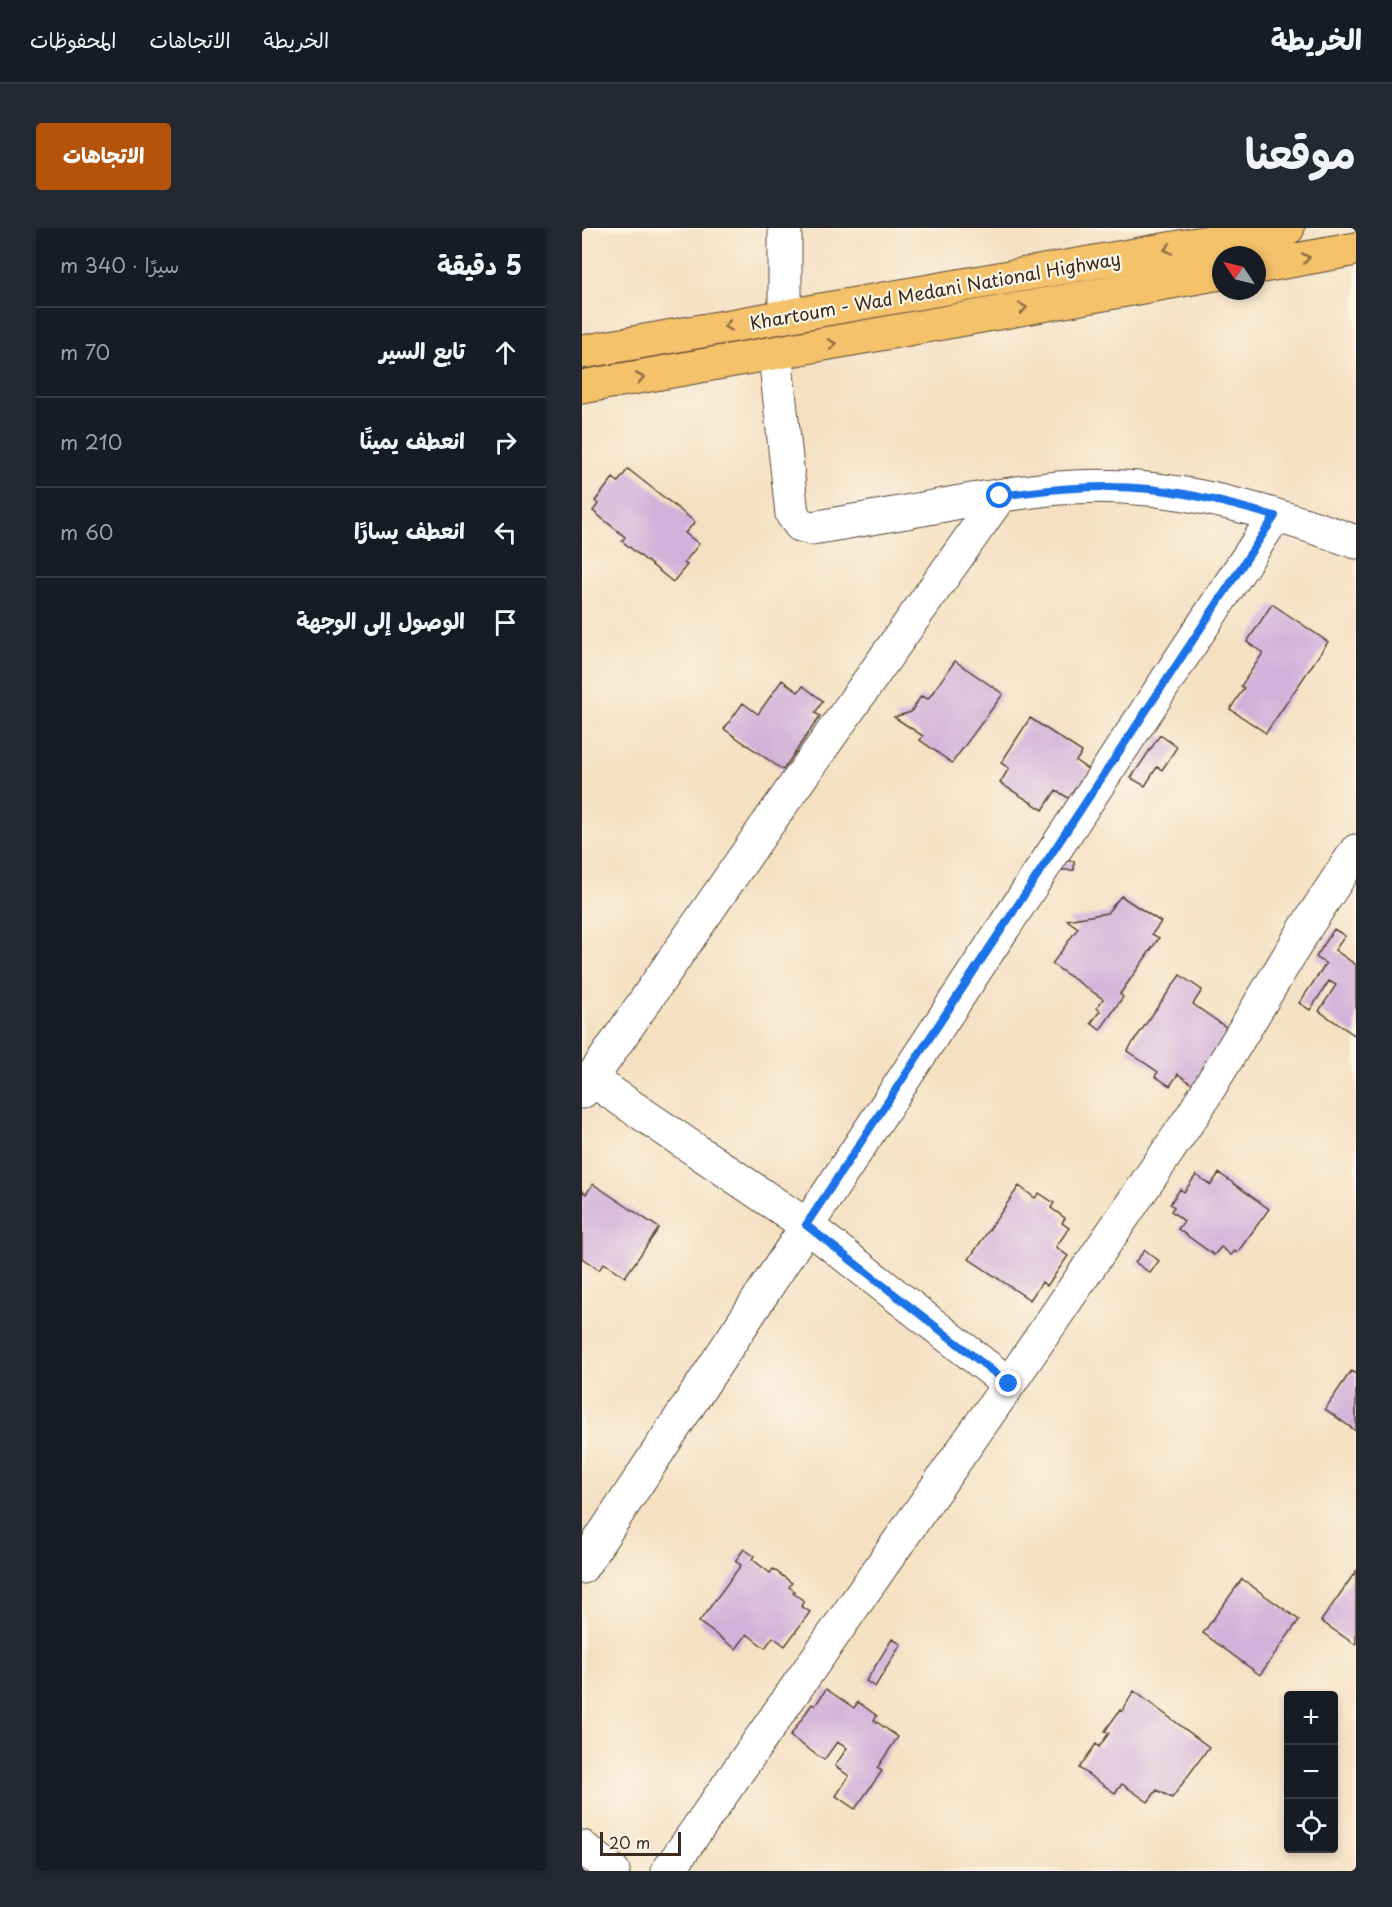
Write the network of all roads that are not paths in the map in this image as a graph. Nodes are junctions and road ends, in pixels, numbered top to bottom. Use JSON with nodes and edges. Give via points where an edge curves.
{"nodes":[{"id":1,"x":785,"y":228,"type":"edge"},
{"id":2,"x":1288,"y":228,"type":"edge"},
{"id":3,"x":1356,"y":249,"type":"edge"},
{"id":4,"x":1266,"y":265,"type":"edge"},
{"id":5,"x":1212,"y":275,"type":"edge"},
{"id":6,"x":785,"y":316,"type":"junction"},
{"id":7,"x":582,"y":352,"type":"edge"},
{"id":8,"x":775,"y":355,"type":"junction"},
{"id":9,"x":582,"y":387,"type":"edge"},
{"id":10,"x":1000,"y":496,"type":"junction"},
{"id":11,"x":1275,"y":516,"type":"junction"},
{"id":12,"x":1356,"y":542,"type":"edge"},
{"id":13,"x":1356,"y":851,"type":"edge"},
{"id":14,"x":586,"y":1086,"type":"edge"},
{"id":15,"x":806,"y":1225,"type":"junction"},
{"id":16,"x":1009,"y":1384,"type":"junction"},
{"id":17,"x":582,"y":1567,"type":"edge"},
{"id":18,"x":582,"y":1847,"type":"edge"},
{"id":19,"x":613,"y":1871,"type":"edge"},
{"id":20,"x":668,"y":1871,"type":"edge"}],
"edges":[{"from":1,"to":6,"type":"street"},
{"from":2,"to":6,"type":"highway","name":"Khartoum - Wad Medani National Highway","one_way":true},
{"from":4,"to":3,"type":"highway","one_way":true},
{"from":8,"to":5,"type":"highway","name":"Khartoum - Wad Medani National Highway","one_way":true},
{"from":6,"to":7,"type":"highway","name":"Khartoum - Wad Medani National Highway","one_way":true},
{"from":9,"to":8,"type":"highway","name":"Khartoum - Wad Medani National Highway","one_way":true},
{"from":8,"to":10,"type":"street","via":[[792,514],[800,525],[812,528]]},
{"from":10,"to":11,"type":"street","via":[[1059,488],[1151,489]]},
{"from":10,"to":14,"type":"street"},
{"from":11,"to":12,"type":"street"},
{"from":11,"to":15,"type":"street"},
{"from":13,"to":16,"type":"street","via":[[1194,1113]]},
{"from":14,"to":15,"type":"street"},
{"from":15,"to":16,"type":"street"},
{"from":15,"to":17,"type":"street"},
{"from":16,"to":20,"type":"street"},
{"from":18,"to":19,"type":"street"}]}
